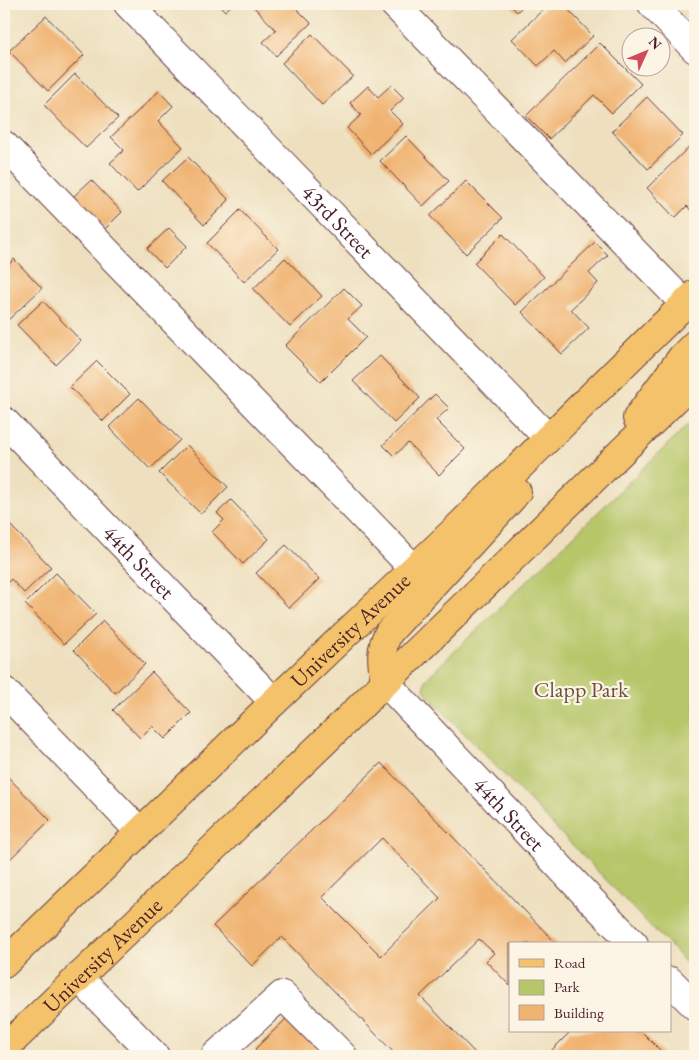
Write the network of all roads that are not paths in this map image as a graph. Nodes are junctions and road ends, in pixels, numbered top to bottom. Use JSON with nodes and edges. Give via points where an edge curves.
{"nodes":[{"id":1,"x":128,"y":4,"type":"edge"},
{"id":2,"x":394,"y":4,"type":"edge"},
{"id":3,"x":652,"y":4,"type":"edge"},
{"id":4,"x":695,"y":49,"type":"edge"},
{"id":5,"x":4,"y":145,"type":"edge"},
{"id":6,"x":690,"y":299,"type":"edge"},
{"id":7,"x":695,"y":344,"type":"edge"},
{"id":8,"x":695,"y":380,"type":"edge"},
{"id":9,"x":4,"y":422,"type":"edge"},
{"id":10,"x":548,"y":438,"type":"junction"},
{"id":11,"x":590,"y":481,"type":"junction"},
{"id":12,"x":414,"y":569,"type":"junction"},
{"id":13,"x":386,"y":682,"type":"junction"},
{"id":14,"x":4,"y":691,"type":"edge"},
{"id":15,"x":274,"y":702,"type":"junction"},
{"id":16,"x":140,"y":832,"type":"junction"},
{"id":17,"x":632,"y":942,"type":"edge"},
{"id":18,"x":4,"y":964,"type":"edge"},
{"id":19,"x":78,"y":977,"type":"junction"},
{"id":20,"x":672,"y":982,"type":"edge"},
{"id":21,"x":695,"y":1006,"type":"edge"},
{"id":22,"x":4,"y":1049,"type":"edge"},
{"id":23,"x":155,"y":1056,"type":"edge"},
{"id":24,"x":215,"y":1056,"type":"edge"},
{"id":25,"x":343,"y":1056,"type":"edge"}],
"edges":[{"from":1,"to":10,"type":"street","name":"43rd Street"},
{"from":2,"to":6,"type":"street"},
{"from":3,"to":4,"type":"street"},
{"from":5,"to":12,"type":"street"},
{"from":6,"to":10,"type":"main road","name":"University Avenue"},
{"from":7,"to":11,"type":"main road"},
{"from":8,"to":11,"type":"main road","name":"University Avenue"},
{"from":9,"to":15,"type":"street","name":"44th Street"},
{"from":10,"to":12,"type":"main road","name":"University Avenue"},
{"from":10,"to":13,"type":"main road","via":[[514,497],[390,632],[382,656]]},
{"from":11,"to":13,"type":"main road","name":"University Avenue"},
{"from":12,"to":15,"type":"main road","name":"University Avenue"},
{"from":13,"to":17,"type":"street","name":"44th Street"},
{"from":13,"to":19,"type":"main road","name":"University Avenue"},
{"from":14,"to":16,"type":"street"},
{"from":15,"to":16,"type":"main road","name":"University Avenue"},
{"from":16,"to":18,"type":"main road","name":"University Avenue"},
{"from":19,"to":22,"type":"main road","name":"University Avenue"},
{"from":19,"to":23,"type":"street"},
{"from":20,"to":21,"type":"street"},
{"from":24,"to":25,"type":"street","via":[[282,995]]}]}
